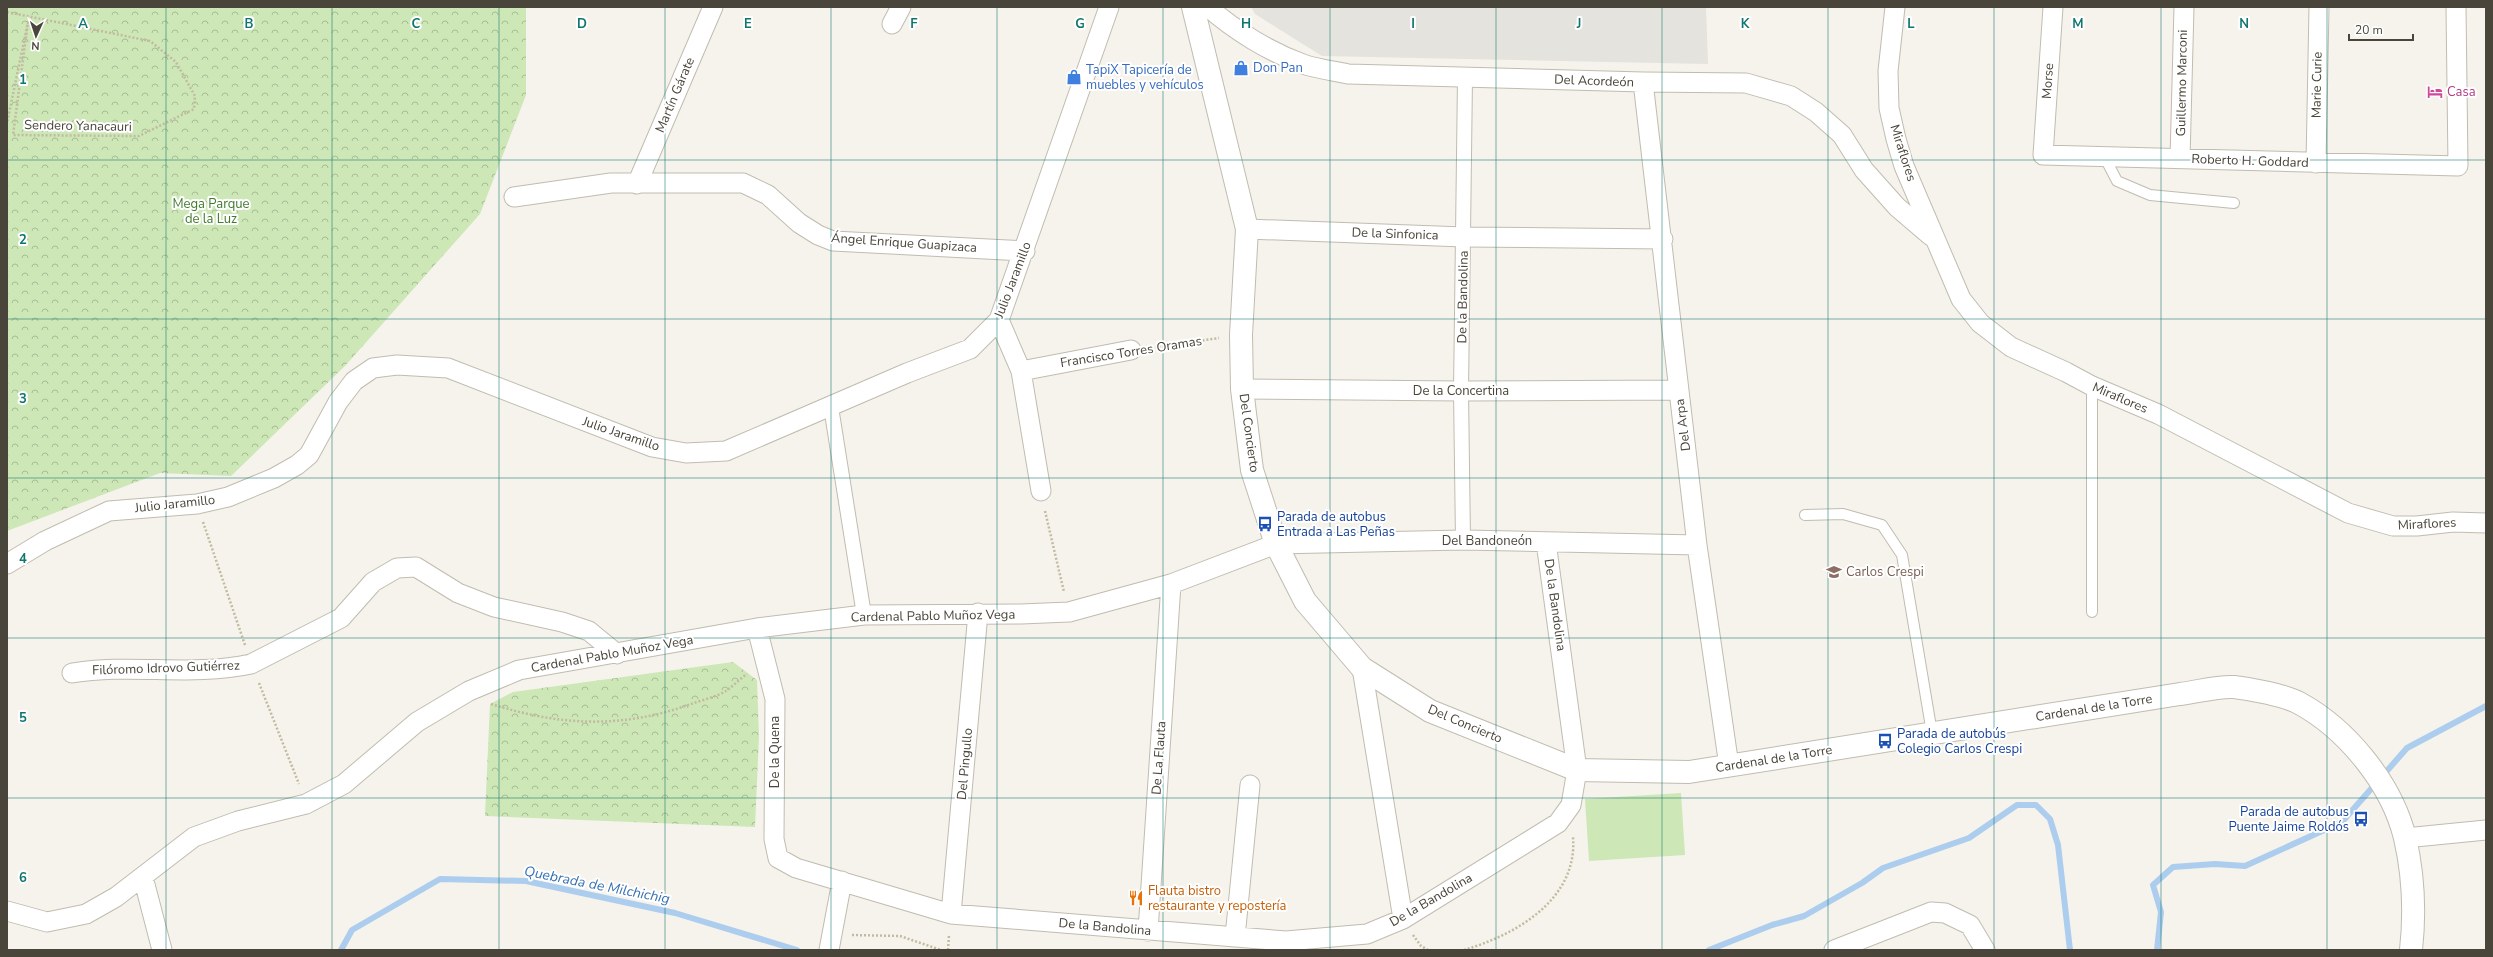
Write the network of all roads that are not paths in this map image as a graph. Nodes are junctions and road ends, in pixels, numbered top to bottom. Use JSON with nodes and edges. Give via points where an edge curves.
{"nodes":[{"id":1,"x":713,"y":7,"type":"edge"},
{"id":2,"x":900,"y":7,"type":"edge"},
{"id":3,"x":1109,"y":7,"type":"edge"},
{"id":4,"x":1193,"y":7,"type":"edge"},
{"id":5,"x":1208,"y":7,"type":"edge"},
{"id":6,"x":1895,"y":7,"type":"edge"},
{"id":7,"x":2053,"y":7,"type":"edge"},
{"id":8,"x":2184,"y":7,"type":"edge"},
{"id":9,"x":2319,"y":7,"type":"edge"},
{"id":10,"x":2456,"y":7,"type":"edge"},
{"id":11,"x":892,"y":24,"type":"dead end"},
{"id":12,"x":1465,"y":78,"type":"junction"},
{"id":13,"x":1643,"y":82,"type":"junction"},
{"id":14,"x":2043,"y":155,"type":"joint"},
{"id":15,"x":2104,"y":156,"type":"junction"},
{"id":16,"x":2180,"y":159,"type":"junction"},
{"id":17,"x":2316,"y":163,"type":"junction"},
{"id":18,"x":637,"y":184,"type":"junction"},
{"id":19,"x":514,"y":196,"type":"dead end"},
{"id":20,"x":2234,"y":203,"type":"dead end"},
{"id":21,"x":1247,"y":229,"type":"junction"},
{"id":22,"x":1464,"y":237,"type":"junction"},
{"id":23,"x":1934,"y":238,"type":"junction"},
{"id":24,"x":1663,"y":239,"type":"junction"},
{"id":25,"x":1025,"y":251,"type":"junction"},
{"id":26,"x":999,"y":320,"type":"junction"},
{"id":27,"x":1130,"y":350,"type":"road end"},
{"id":28,"x":1021,"y":371,"type":"junction"},
{"id":29,"x":2092,"y":386,"type":"junction"},
{"id":30,"x":1242,"y":389,"type":"junction"},
{"id":31,"x":1679,"y":390,"type":"junction"},
{"id":32,"x":1461,"y":391,"type":"junction"},
{"id":33,"x":831,"y":407,"type":"junction"},
{"id":34,"x":1041,"y":491,"type":"road end"},
{"id":35,"x":1805,"y":516,"type":"dead end"},
{"id":36,"x":2486,"y":523,"type":"edge"},
{"id":37,"x":1463,"y":540,"type":"junction"},
{"id":38,"x":1546,"y":542,"type":"junction"},
{"id":39,"x":1276,"y":544,"type":"junction"},
{"id":40,"x":1698,"y":545,"type":"junction"},
{"id":41,"x":7,"y":564,"type":"edge"},
{"id":42,"x":1171,"y":584,"type":"junction"},
{"id":43,"x":2092,"y":612,"type":"dead end"},
{"id":44,"x":978,"y":613,"type":"junction"},
{"id":45,"x":864,"y":615,"type":"junction"},
{"id":46,"x":757,"y":628,"type":"junction"},
{"id":47,"x":617,"y":654,"type":"junction"},
{"id":48,"x":1362,"y":668,"type":"junction"},
{"id":49,"x":72,"y":673,"type":"dead end"},
{"id":50,"x":1932,"y":734,"type":"junction"},
{"id":51,"x":1729,"y":766,"type":"junction"},
{"id":52,"x":1577,"y":770,"type":"junction"},
{"id":53,"x":1250,"y":785,"type":"dead end"},
{"id":54,"x":2486,"y":830,"type":"edge"},
{"id":55,"x":2405,"y":838,"type":"junction"},
{"id":56,"x":143,"y":877,"type":"junction"},
{"id":57,"x":842,"y":881,"type":"junction"},
{"id":58,"x":7,"y":911,"type":"edge"},
{"id":59,"x":951,"y":914,"type":"junction"},
{"id":60,"x":1403,"y":919,"type":"junction"},
{"id":61,"x":1148,"y":931,"type":"junction"},
{"id":62,"x":1235,"y":937,"type":"junction"},
{"id":63,"x":1880,"y":941,"type":"edge"},
{"id":64,"x":831,"y":943,"type":"edge"},
{"id":65,"x":162,"y":950,"type":"edge"},
{"id":66,"x":1834,"y":950,"type":"edge"},
{"id":67,"x":1985,"y":950,"type":"edge"},
{"id":68,"x":2411,"y":950,"type":"edge"}],
"edges":[{"from":1,"to":18,"type":"street","name":"Martín Gárate"},
{"from":2,"to":11,"type":"street"},
{"from":3,"to":25,"type":"street","name":"Julio Jaramillo"},
{"from":4,"to":21,"type":"street","name":"Del Concierto"},
{"from":5,"to":12,"type":"street","name":"Del Acordeón","via":[[1253,39],[1303,64],[1348,74]]},
{"from":6,"to":23,"type":"street","name":"Miraflores","via":[[1888,71],[1889,108],[1904,166]]},
{"from":7,"to":14,"type":"street","name":"Morse"},
{"from":8,"to":16,"type":"street","name":"Guillermo Marconi"},
{"from":9,"to":17,"type":"street","name":"Marie Curie"},
{"from":10,"to":17,"type":"street","name":"Roberto H. Goddard","via":[[2458,166]]},
{"from":12,"to":13,"type":"street","name":"Del Acordeón"},
{"from":12,"to":22,"type":"street","name":"De la Bandolina"},
{"from":13,"to":23,"type":"street","name":"Del Acordeón","via":[[1746,83],[1791,96],[1816,112],[1842,135],[1864,170],[1897,207]]},
{"from":13,"to":24,"type":"street","name":"Del Arpa"},
{"from":14,"to":15,"type":"street","name":"Roberto H. Goddard"},
{"from":15,"to":16,"type":"street","name":"Roberto H. Goddard"},
{"from":15,"to":20,"type":"lane","via":[[2117,180],[2150,195]]},
{"from":16,"to":17,"type":"street","name":"Roberto H. Goddard"},
{"from":18,"to":19,"type":"street","name":"Ángel Enrique Guapizaca","via":[[611,184]]},
{"from":18,"to":25,"type":"street","name":"Ángel Enrique Guapizaca","via":[[743,183],[768,195],[799,223],[833,241]]},
{"from":21,"to":22,"type":"street","name":"De la Sinfonica"},
{"from":21,"to":30,"type":"street","name":"Del Concierto","via":[[1241,335]]},
{"from":22,"to":24,"type":"street","name":"De la Sinfonica"},
{"from":22,"to":32,"type":"street","name":"De la Bandolina"},
{"from":23,"to":29,"type":"street","name":"Miraflores","via":[[1961,299],[1980,323],[2011,347]]},
{"from":24,"to":31,"type":"street","name":"Del Arpa"},
{"from":25,"to":26,"type":"street","name":"Julio Jaramillo"},
{"from":26,"to":28,"type":"street"},
{"from":26,"to":33,"type":"street","name":"Julio Jaramillo","via":[[970,349],[907,373]]},
{"from":27,"to":28,"type":"street","name":"Francisco Torres Oramas"},
{"from":28,"to":34,"type":"street"},
{"from":29,"to":36,"type":"street","name":"Miraflores","via":[[2158,414],[2348,513],[2371,521],[2393,526],[2453,522]]},
{"from":29,"to":43,"type":"lane"},
{"from":30,"to":32,"type":"street","name":"De la Concertina"},
{"from":30,"to":39,"type":"street","name":"Del Concierto","via":[[1252,470]]},
{"from":31,"to":32,"type":"street","name":"De la Concertina"},
{"from":31,"to":40,"type":"street","name":"Del Arpa"},
{"from":32,"to":37,"type":"street","name":"De la Bandolina"},
{"from":33,"to":41,"type":"street","name":"Julio Jaramillo","via":[[726,451],[686,453],[652,447],[448,368],[397,365],[373,368],[354,381],[338,402],[309,455],[274,478],[228,497],[197,504],[109,511],[45,541]]},
{"from":33,"to":45,"type":"street"},
{"from":35,"to":50,"type":"lane","via":[[1843,514],[1882,525],[1902,555]]},
{"from":37,"to":38,"type":"street","name":"Del Bandoneón"},
{"from":37,"to":39,"type":"street","name":"Del Bandoneón"},
{"from":38,"to":40,"type":"street","name":"Del Bandoneón"},
{"from":38,"to":52,"type":"street","name":"De la Bandolina"},
{"from":39,"to":42,"type":"street","name":"Cardenal Pablo Muñoz Vega"},
{"from":39,"to":48,"type":"street","name":"Del Concierto","via":[[1305,601]]},
{"from":40,"to":51,"type":"street","name":"Del Arpa"},
{"from":42,"to":44,"type":"street","name":"Cardenal Pablo Muñoz Vega","via":[[1069,612]]},
{"from":42,"to":61,"type":"street","name":"De La Flauta"},
{"from":44,"to":45,"type":"street","name":"Cardenal Pablo Muñoz Vega"},
{"from":44,"to":59,"type":"street","name":"Del Pingullo"},
{"from":45,"to":46,"type":"street","name":"Cardenal Pablo Muñoz Vega"},
{"from":46,"to":47,"type":"street","name":"Cardenal Pablo Muñoz Vega"},
{"from":46,"to":57,"type":"street","name":"De la Quena","via":[[775,699],[774,839],[778,858],[796,868]]},
{"from":47,"to":49,"type":"street","name":"Filóromo Idrovo Gutiérrez","via":[[589,632],[562,622],[494,607],[458,594],[416,567],[397,568],[373,582],[341,618],[251,664],[177,670],[101,668]]},
{"from":47,"to":56,"type":"street","name":"Cardenal Pablo Muñoz Vega","via":[[519,670],[469,691],[417,722],[344,784],[306,804],[238,821],[194,837]]},
{"from":48,"to":52,"type":"street","name":"Del Concierto","via":[[1430,711]]},
{"from":48,"to":60,"type":"street"},
{"from":50,"to":51,"type":"street","name":"Cardenal de la Torre"},
{"from":50,"to":55,"type":"street","name":"Cardenal de la Torre","via":[[2233,687],[2298,702],[2326,721],[2358,749],[2390,800]]},
{"from":51,"to":52,"type":"street","name":"Cardenal de la Torre","via":[[1690,772]]},
{"from":52,"to":60,"type":"street","name":"De la Bandolina","via":[[1571,805],[1558,823]]},
{"from":53,"to":62,"type":"street"},
{"from":54,"to":55,"type":"street"},
{"from":55,"to":68,"type":"street","via":[[2413,928]]},
{"from":56,"to":58,"type":"street","name":"Cardenal Pablo Muñoz Vega","via":[[116,898],[86,914],[46,922]]},
{"from":56,"to":65,"type":"street"},
{"from":57,"to":59,"type":"street","name":"De la Bandolina"},
{"from":57,"to":64,"type":"street"},
{"from":59,"to":61,"type":"street","name":"De la Bandolina"},
{"from":60,"to":62,"type":"street","name":"De la Bandolina","via":[[1367,934],[1286,941]]},
{"from":61,"to":62,"type":"street","name":"De la Bandolina"},
{"from":63,"to":66,"type":"street"},
{"from":63,"to":67,"type":"street","via":[[1931,912],[1945,913],[1970,926]]}]}
